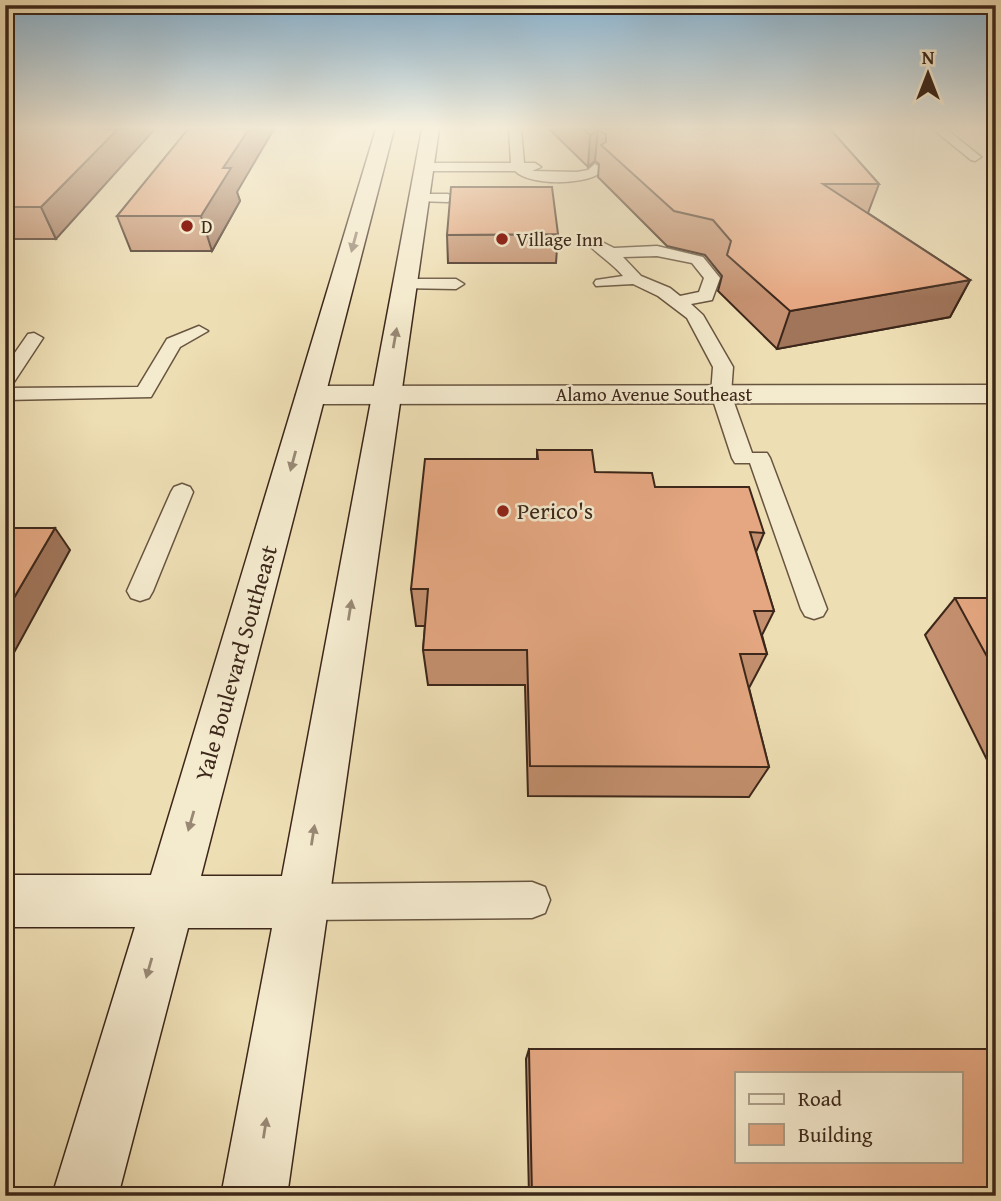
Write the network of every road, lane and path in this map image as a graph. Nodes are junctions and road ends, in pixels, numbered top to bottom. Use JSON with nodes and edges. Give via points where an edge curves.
{"nodes":[{"id":1,"x":369,"y":185,"type":"edge"},
{"id":2,"x":443,"y":185,"type":"edge"},
{"id":3,"x":431,"y":188,"type":"joint"},
{"id":4,"x":635,"y":279,"type":"junction"},
{"id":5,"x":602,"y":283,"type":"dead end"},
{"id":6,"x":405,"y":284,"type":"junction"},
{"id":7,"x":456,"y":284,"type":"dead end"},
{"id":8,"x":677,"y":302,"type":"junction"},
{"id":9,"x":199,"y":331,"type":"dead end"},
{"id":10,"x":34,"y":338,"type":"dead end"},
{"id":11,"x":5,"y":381,"type":"edge"},
{"id":12,"x":5,"y":394,"type":"edge"},
{"id":13,"x":312,"y":394,"type":"junction"},
{"id":14,"x":385,"y":394,"type":"junction"},
{"id":15,"x":721,"y":394,"type":"junction"},
{"id":16,"x":996,"y":394,"type":"edge"},
{"id":17,"x":182,"y":492,"type":"dead end"},
{"id":18,"x":140,"y":592,"type":"dead end"},
{"id":19,"x":814,"y":609,"type":"dead end"},
{"id":20,"x":532,"y":900,"type":"dead end"},
{"id":21,"x":5,"y":901,"type":"edge"},
{"id":22,"x":167,"y":902,"type":"junction"},
{"id":23,"x":302,"y":902,"type":"junction"},
{"id":24,"x":85,"y":1196,"type":"edge"},
{"id":25,"x":254,"y":1196,"type":"edge"}],
"edges":[{"from":1,"to":13,"type":"main road","name":"Yale Boulevard Southeast","one_way":true},
{"from":2,"to":3,"type":"lane"},
{"from":3,"to":6,"type":"main road"},
{"from":4,"to":5,"type":"lane"},
{"from":4,"to":8,"type":"lane"},
{"from":4,"to":8,"type":"lane","via":[[604,248],[657,251],[697,260],[712,278],[706,296]]},
{"from":6,"to":7,"type":"lane"},
{"from":14,"to":6,"type":"main road","one_way":true},
{"from":8,"to":15,"type":"lane","via":[[694,315],[723,367]]},
{"from":9,"to":12,"type":"lane","via":[[173,343],[144,393]]},
{"from":10,"to":11,"type":"lane"},
{"from":13,"to":14,"type":"main road","name":"Alamo Avenue Southeast"},
{"from":13,"to":22,"type":"main road","name":"Yale Boulevard Southeast","one_way":true},
{"from":14,"to":15,"type":"main road","name":"Alamo Avenue Southeast"},
{"from":23,"to":14,"type":"main road","one_way":true},
{"from":15,"to":16,"type":"main road","name":"Alamo Avenue Southeast"},
{"from":15,"to":19,"type":"lane"},
{"from":17,"to":18,"type":"lane"},
{"from":20,"to":23,"type":"lane"},
{"from":21,"to":22,"type":"main road"},
{"from":22,"to":23,"type":"main road"},
{"from":22,"to":24,"type":"main road","name":"Yale Boulevard Southeast","one_way":true},
{"from":25,"to":23,"type":"main road","one_way":true}]}
